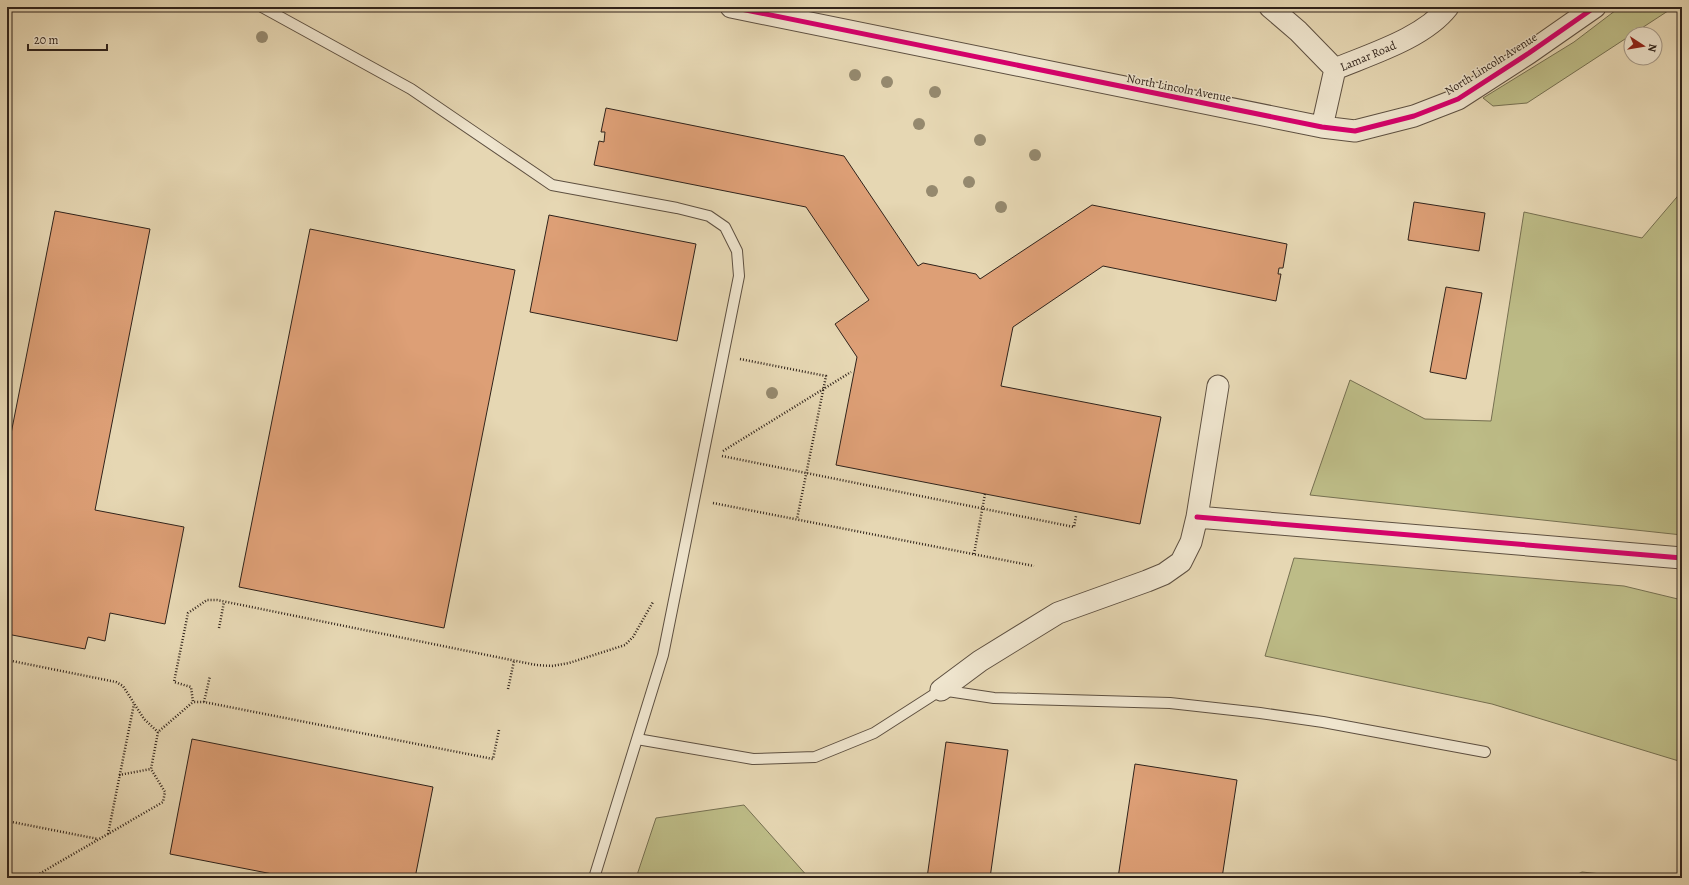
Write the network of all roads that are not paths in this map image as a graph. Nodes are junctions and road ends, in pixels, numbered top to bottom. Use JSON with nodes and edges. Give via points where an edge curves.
{"nodes":[{"id":1,"x":262,"y":7,"type":"edge"},
{"id":2,"x":732,"y":7,"type":"edge"},
{"id":3,"x":1270,"y":7,"type":"edge"},
{"id":4,"x":1448,"y":7,"type":"edge"},
{"id":5,"x":1595,"y":7,"type":"edge"},
{"id":6,"x":1335,"y":69,"type":"junction"},
{"id":7,"x":1322,"y":127,"type":"junction"},
{"id":8,"x":1218,"y":386,"type":"dead end"},
{"id":9,"x":1197,"y":517,"type":"junction"},
{"id":10,"x":1682,"y":558,"type":"edge"},
{"id":11,"x":941,"y":690,"type":"junction"},
{"id":12,"x":638,"y":739,"type":"junction"},
{"id":13,"x":1484,"y":752,"type":"dead end"},
{"id":14,"x":594,"y":878,"type":"edge"}],
"edges":[{"from":1,"to":12,"type":"lane","via":[[410,89],[552,185],[677,208],[709,216],[725,227],[737,251],[739,276],[663,655]]},
{"from":2,"to":7,"type":"street","name":"North Lincoln Avenue"},
{"from":3,"to":6,"type":"street"},
{"from":4,"to":6,"type":"street","name":"Lamar Road","via":[[1444,13],[1408,39]]},
{"from":5,"to":7,"type":"street","name":"North Lincoln Avenue","via":[[1529,54],[1458,99],[1414,116],[1355,131]]},
{"from":6,"to":7,"type":"street","name":"Lamar Road"},
{"from":8,"to":9,"type":"street"},
{"from":9,"to":10,"type":"street"},
{"from":9,"to":11,"type":"street","via":[[1191,542],[1181,562],[1164,574],[1058,613],[980,661]]},
{"from":11,"to":12,"type":"lane","via":[[874,733],[815,757],[753,759]]},
{"from":11,"to":13,"type":"lane","via":[[994,698],[1170,703],[1253,712],[1323,722]]},
{"from":12,"to":14,"type":"lane"}]}
